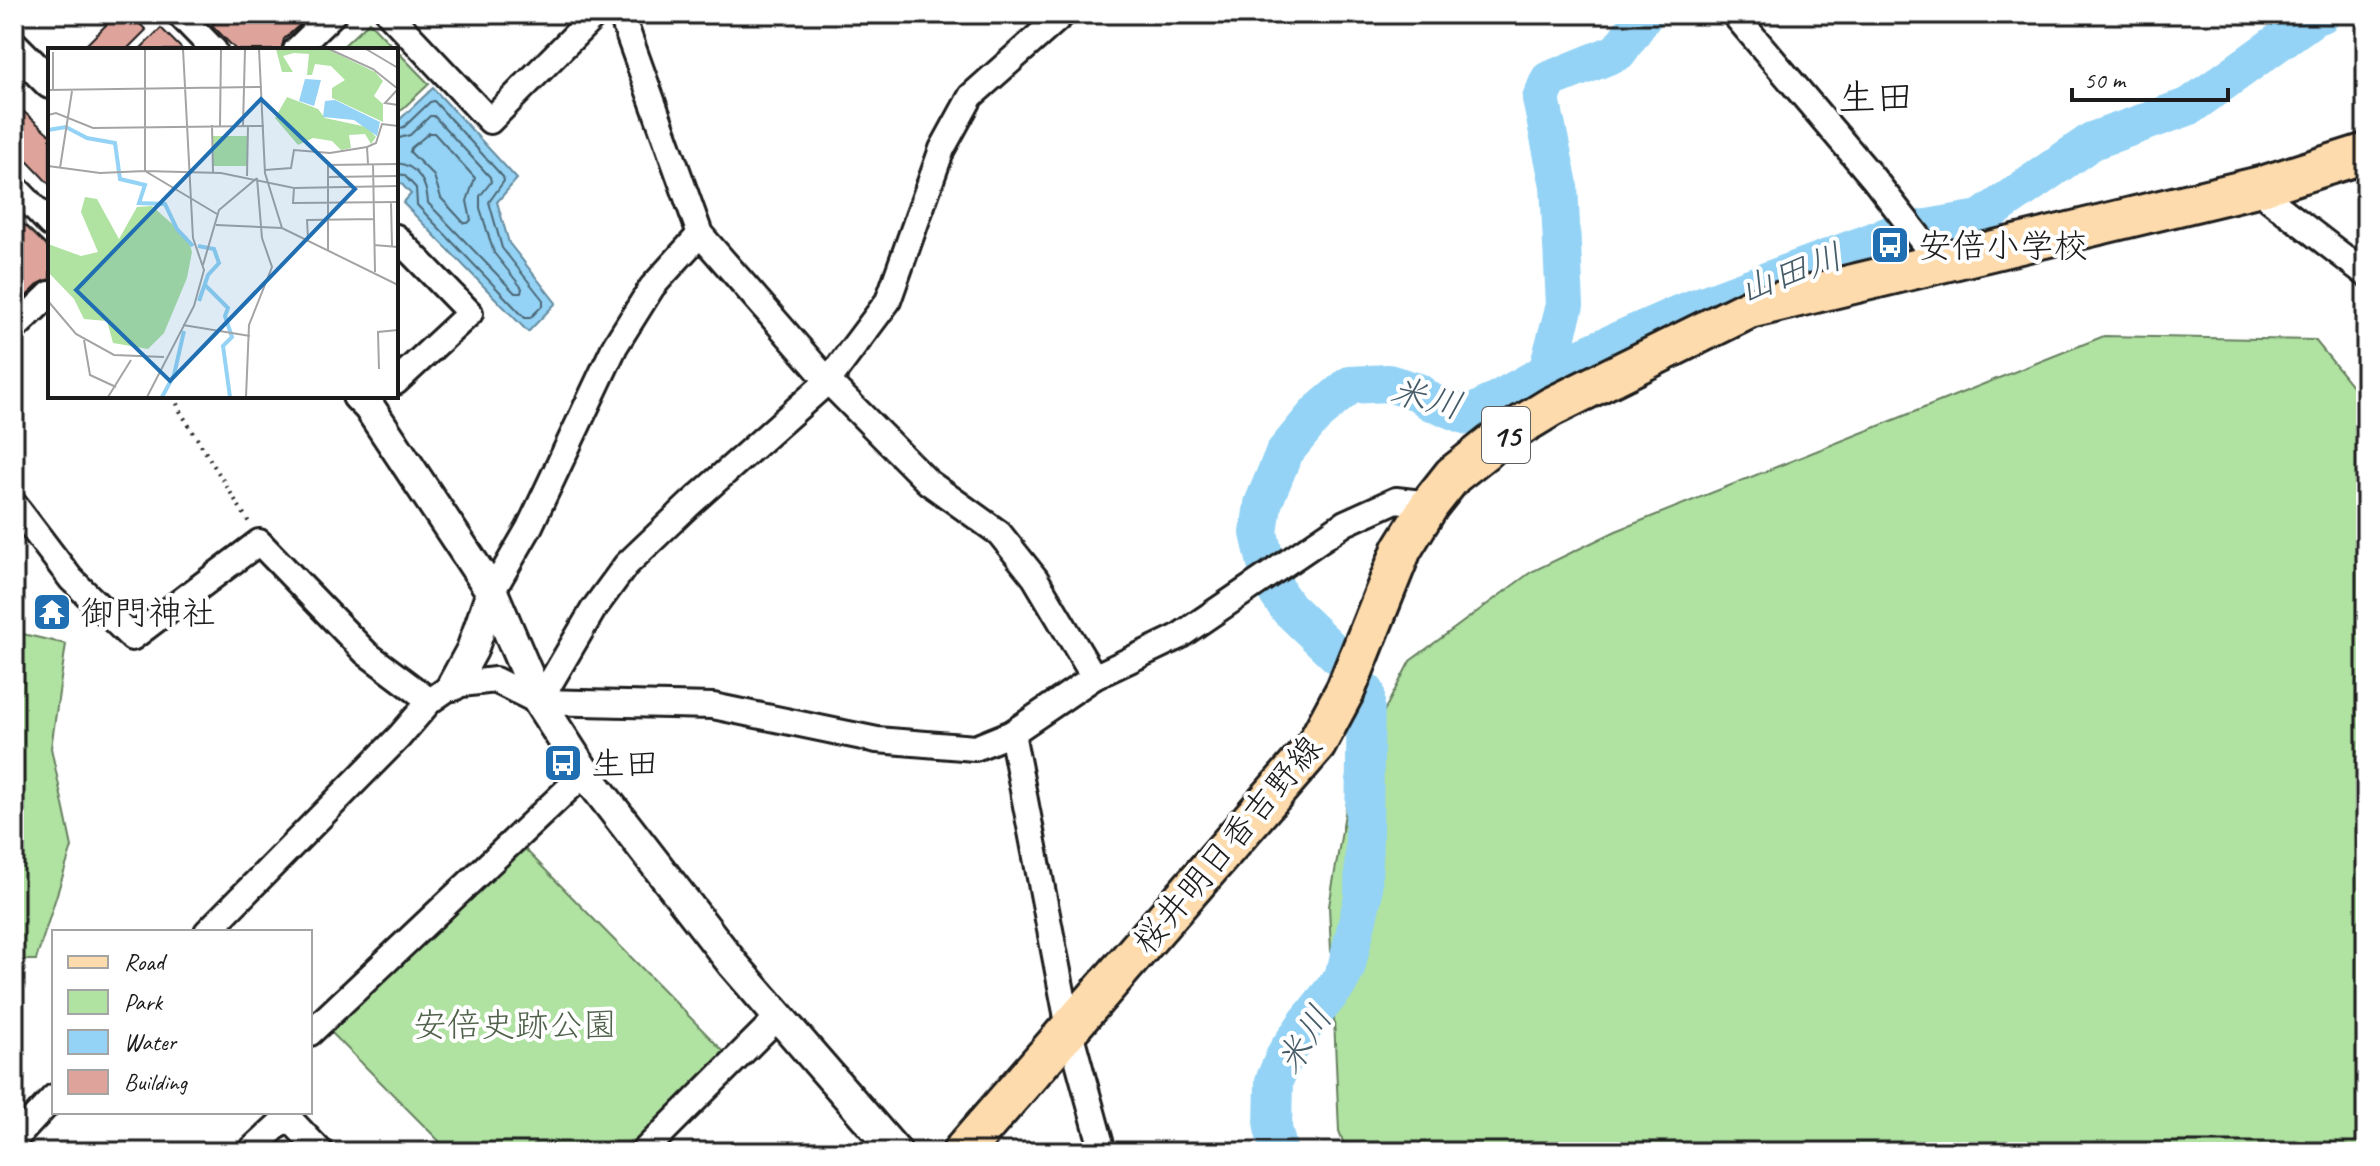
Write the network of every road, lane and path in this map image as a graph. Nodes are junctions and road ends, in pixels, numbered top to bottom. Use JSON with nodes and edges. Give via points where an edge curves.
{"nodes":[{"id":1,"x":179,"y":14,"type":"edge"},
{"id":2,"x":333,"y":14,"type":"edge"},
{"id":3,"x":389,"y":14,"type":"edge"},
{"id":4,"x":596,"y":14,"type":"edge"},
{"id":5,"x":621,"y":14,"type":"edge"},
{"id":6,"x":1063,"y":14,"type":"edge"},
{"id":7,"x":1734,"y":14,"type":"edge"},
{"id":8,"x":14,"y":47,"type":"edge"},
{"id":9,"x":212,"y":48,"type":"edge"},
{"id":10,"x":298,"y":48,"type":"edge"},
{"id":11,"x":48,"y":81,"type":"edge"},
{"id":12,"x":2366,"y":153,"type":"edge"},
{"id":13,"x":2265,"y":185,"type":"junction"},
{"id":14,"x":14,"y":186,"type":"edge"},
{"id":15,"x":48,"y":222,"type":"edge"},
{"id":16,"x":700,"y":234,"type":"junction"},
{"id":17,"x":398,"y":239,"type":"edge"},
{"id":18,"x":1939,"y":263,"type":"junction"},
{"id":19,"x":2366,"y":274,"type":"edge"},
{"id":20,"x":48,"y":296,"type":"edge"},
{"id":21,"x":14,"y":329,"type":"edge"},
{"id":22,"x":398,"y":380,"type":"edge"},
{"id":23,"x":828,"y":381,"type":"junction"},
{"id":24,"x":175,"y":398,"type":"edge"},
{"id":25,"x":369,"y":400,"type":"edge"},
{"id":26,"x":14,"y":504,"type":"edge"},
{"id":27,"x":1430,"y":504,"type":"junction"},
{"id":28,"x":259,"y":542,"type":"junction"},
{"id":29,"x":492,"y":592,"type":"junction"},
{"id":30,"x":1094,"y":677,"type":"junction"},
{"id":31,"x":441,"y":693,"type":"junction"},
{"id":32,"x":539,"y":702,"type":"junction"},
{"id":33,"x":1012,"y":733,"type":"junction"},
{"id":34,"x":585,"y":773,"type":"junction"},
{"id":35,"x":209,"y":930,"type":"edge"},
{"id":36,"x":779,"y":1016,"type":"junction"},
{"id":37,"x":1069,"y":1028,"type":"junction"},
{"id":38,"x":312,"y":1031,"type":"edge"},
{"id":39,"x":52,"y":1099,"type":"edge"},
{"id":40,"x":285,"y":1114,"type":"edge"},
{"id":41,"x":14,"y":1140,"type":"edge"},
{"id":42,"x":249,"y":1152,"type":"edge"},
{"id":43,"x":321,"y":1152,"type":"edge"},
{"id":44,"x":643,"y":1152,"type":"edge"},
{"id":45,"x":896,"y":1152,"type":"edge"},
{"id":46,"x":962,"y":1152,"type":"edge"},
{"id":47,"x":1103,"y":1152,"type":"edge"}],
"edges":[{"from":1,"to":9,"type":"street"},
{"from":2,"to":10,"type":"street"},
{"from":3,"to":4,"type":"street","via":[[490,121]]},
{"from":5,"to":16,"type":"street"},
{"from":6,"to":23,"type":"street","via":[[971,96],[942,149],[888,301]]},
{"from":7,"to":18,"type":"street"},
{"from":8,"to":11,"type":"street"},
{"from":12,"to":13,"type":"main road","name":"桜井明日香吉野線","number":"15"},
{"from":13,"to":18,"type":"main road","name":"桜井明日香吉野線","number":"15"},
{"from":13,"to":19,"type":"street","via":[[2269,199]]},
{"from":14,"to":15,"type":"street"},
{"from":16,"to":23,"type":"street"},
{"from":16,"to":29,"type":"street","via":[[652,287],[615,346],[529,528]]},
{"from":17,"to":22,"type":"street","via":[[470,313]]},
{"from":18,"to":27,"type":"main road","name":"桜井明日香吉野線","number":"15","via":[[1749,309],[1551,407],[1500,438],[1453,475]]},
{"from":20,"to":21,"type":"street"},
{"from":23,"to":30,"type":"street","via":[[928,482],[999,533],[1035,578]]},
{"from":23,"to":32,"type":"street","via":[[626,565]]},
{"from":24,"to":28,"type":"path"},
{"from":25,"to":29,"type":"street"},
{"from":26,"to":28,"type":"street","via":[[71,579],[132,638]]},
{"from":27,"to":30,"type":"street","via":[[1396,500],[1345,523],[1178,637]]},
{"from":27,"to":37,"type":"main road","name":"桜井明日香吉野線","number":"15","via":[[1402,549],[1346,689],[1316,745]]},
{"from":28,"to":31,"type":"street","via":[[366,653]]},
{"from":29,"to":31,"type":"street","via":[[472,650]]},
{"from":29,"to":32,"type":"street"},
{"from":30,"to":33,"type":"street"},
{"from":31,"to":32,"type":"street","via":[[495,680]]},
{"from":31,"to":35,"type":"street"},
{"from":32,"to":33,"type":"street","via":[[713,706],[877,740],[975,748]]},
{"from":32,"to":34,"type":"street"},
{"from":33,"to":37,"type":"street"},
{"from":34,"to":36,"type":"street"},
{"from":34,"to":38,"type":"street"},
{"from":36,"to":44,"type":"street"},
{"from":36,"to":45,"type":"street"},
{"from":37,"to":46,"type":"main road","name":"桜井明日香吉野線","number":"15"},
{"from":37,"to":47,"type":"street"},
{"from":39,"to":41,"type":"street"},
{"from":40,"to":42,"type":"street"},
{"from":40,"to":43,"type":"street"}]}
